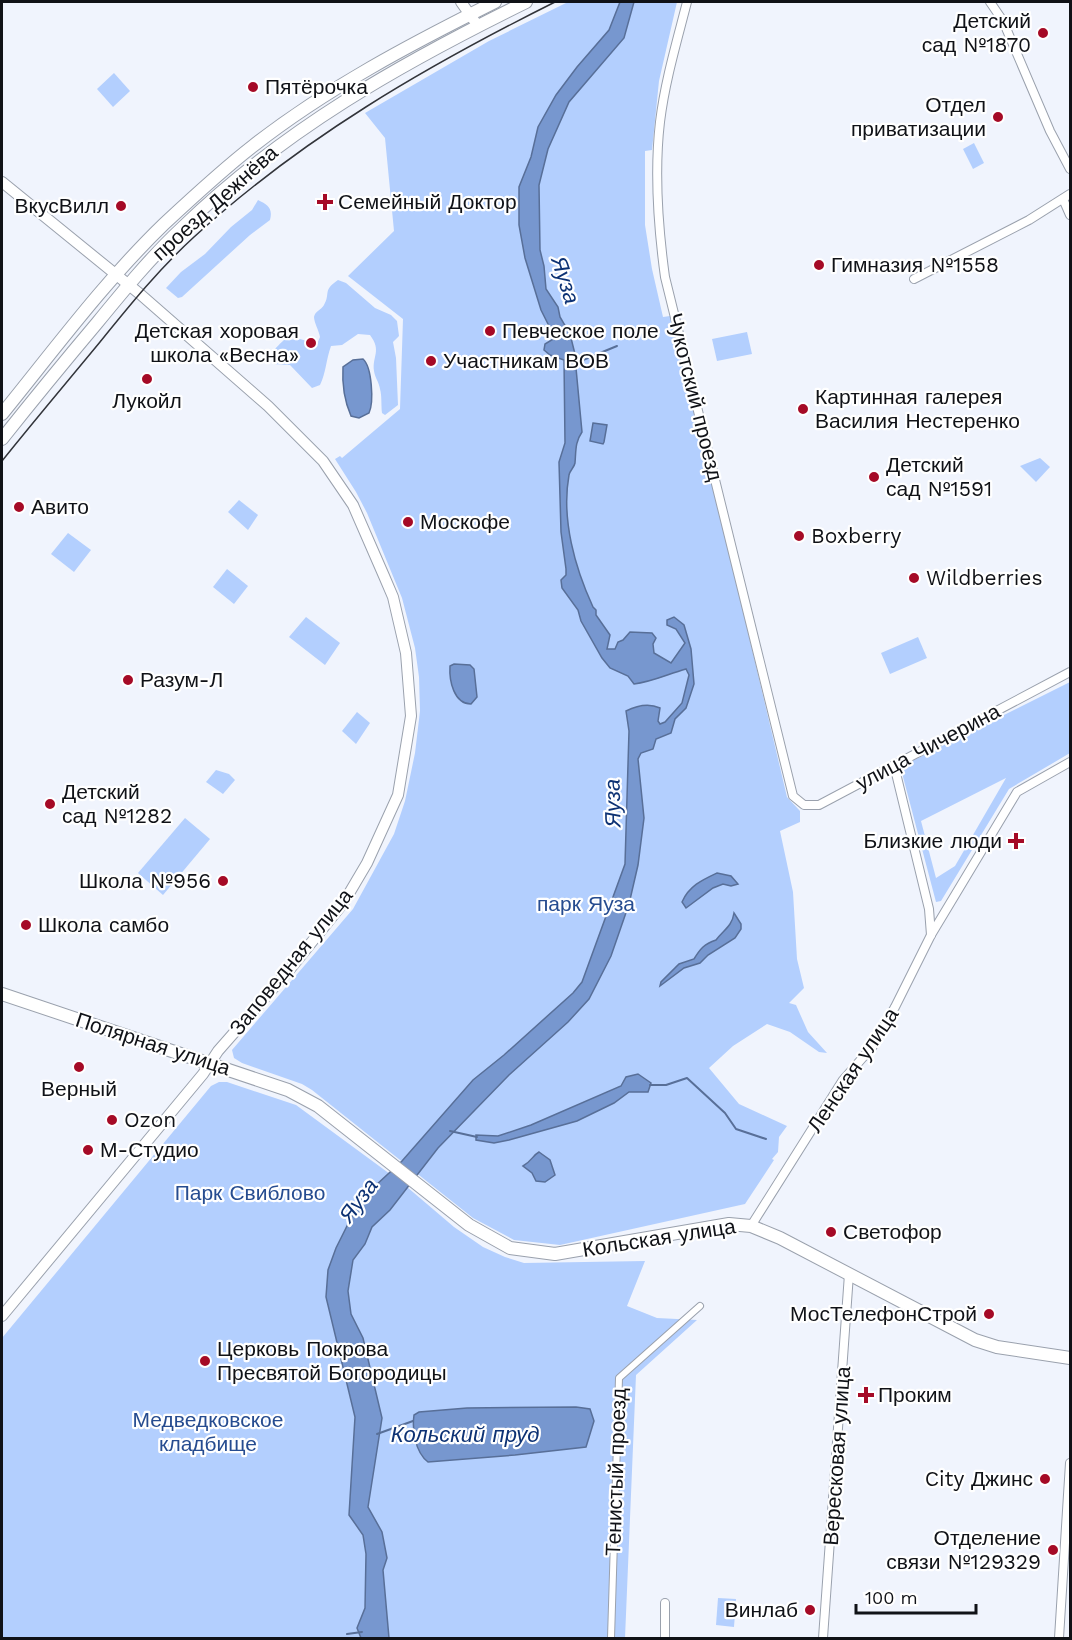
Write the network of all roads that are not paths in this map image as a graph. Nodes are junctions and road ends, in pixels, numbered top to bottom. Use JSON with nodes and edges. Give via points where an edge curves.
{"nodes":[{"id":1,"x":461,"y":2,"type":"edge"},
{"id":2,"x":495,"y":2,"type":"edge"},
{"id":3,"x":526,"y":2,"type":"edge"},
{"id":4,"x":687,"y":2,"type":"edge"},
{"id":5,"x":990,"y":2,"type":"edge"},
{"id":6,"x":470,"y":14,"type":"junction"},
{"id":7,"x":478,"y":26,"type":"junction"},
{"id":8,"x":1071,"y":169,"type":"edge"},
{"id":9,"x":2,"y":182,"type":"edge"},
{"id":10,"x":1067,"y":197,"type":"edge"},
{"id":11,"x":1071,"y":215,"type":"edge"},
{"id":12,"x":117,"y":275,"type":"junction"},
{"id":13,"x":914,"y":279,"type":"dead end"},
{"id":14,"x":129,"y":284,"type":"junction"},
{"id":15,"x":2,"y":414,"type":"edge"},
{"id":16,"x":2,"y":438,"type":"edge"},
{"id":17,"x":1071,"y":672,"type":"edge"},
{"id":18,"x":1071,"y":762,"type":"edge"},
{"id":19,"x":894,"y":765,"type":"junction"},
{"id":20,"x":790,"y":789,"type":"joint"},
{"id":21,"x":931,"y":935,"type":"junction"},
{"id":22,"x":2,"y":994,"type":"edge"},
{"id":23,"x":211,"y":1062,"type":"junction"},
{"id":24,"x":304,"y":1098,"type":"joint"},
{"id":25,"x":751,"y":1226,"type":"junction"},
{"id":26,"x":849,"y":1274,"type":"junction"},
{"id":27,"x":700,"y":1306,"type":"dead end"},
{"id":28,"x":2,"y":1316,"type":"edge"},
{"id":29,"x":1071,"y":1358,"type":"edge"},
{"id":30,"x":1071,"y":1463,"type":"edge"},
{"id":31,"x":665,"y":1603,"type":"dead end"},
{"id":32,"x":611,"y":1638,"type":"edge"},
{"id":33,"x":665,"y":1638,"type":"edge"},
{"id":34,"x":823,"y":1638,"type":"edge"},
{"id":35,"x":1059,"y":1638,"type":"edge"}],
"edges":[{"from":1,"to":6,"type":"street"},
{"from":2,"to":6,"type":"main road","name":"проезд Дежнёва"},
{"from":3,"to":7,"type":"main road","name":"проезд Дежнёва"},
{"from":4,"to":20,"type":"street","name":"Чукотский проезд","via":[[660,120],[659,233],[665,277]]},
{"from":5,"to":8,"type":"street","via":[[1003,21],[1050,131]]},
{"from":6,"to":7,"type":"street"},
{"from":6,"to":12,"type":"main road","name":"проезд Дежнёва","via":[[379,62],[261,140],[171,218]]},
{"from":7,"to":14,"type":"main road","name":"проезд Дежнёва","via":[[388,74],[279,144],[201,209]]},
{"from":9,"to":12,"type":"street","name":"Заповедная улица"},
{"from":10,"to":11,"type":"street"},
{"from":10,"to":13,"type":"street"},
{"from":12,"to":14,"type":"street","name":"Заповедная улица"},
{"from":12,"to":15,"type":"main road","name":"проезд Дежнёва"},
{"from":14,"to":16,"type":"main road","name":"проезд Дежнёва"},
{"from":14,"to":23,"type":"street","name":"Заповедная улица","via":[[268,406],[329,468],[352,505],[393,597],[406,653],[411,716],[398,795],[367,863],[337,910]]},
{"from":17,"to":19,"type":"street","name":"улица Чичерина"},
{"from":18,"to":21,"type":"street","name":"Ленская улица","via":[[1017,792]]},
{"from":19,"to":20,"type":"street","name":"улица Чичерина","via":[[819,805],[798,801]]},
{"from":19,"to":21,"type":"street","via":[[929,909]]},
{"from":21,"to":25,"type":"street","name":"Ленская улица","via":[[873,1046],[843,1080]]},
{"from":22,"to":23,"type":"main road","name":"Полярная улица"},
{"from":23,"to":24,"type":"main road","name":"Полярная улица"},
{"from":23,"to":28,"type":"street","name":"Заповедная улица"},
{"from":24,"to":25,"type":"main road","name":"Кольская улица","via":[[469,1225],[510,1248],[555,1254],[729,1224]]},
{"from":25,"to":26,"type":"main road","name":"Кольская улица"},
{"from":26,"to":29,"type":"main road","name":"Кольская улица","via":[[975,1340]]},
{"from":26,"to":34,"type":"street","name":"Вересковая улица"},
{"from":27,"to":32,"type":"street","name":"Тенистый проезд","via":[[619,1378]]},
{"from":30,"to":35,"type":"street"},
{"from":31,"to":33,"type":"street"}]}
